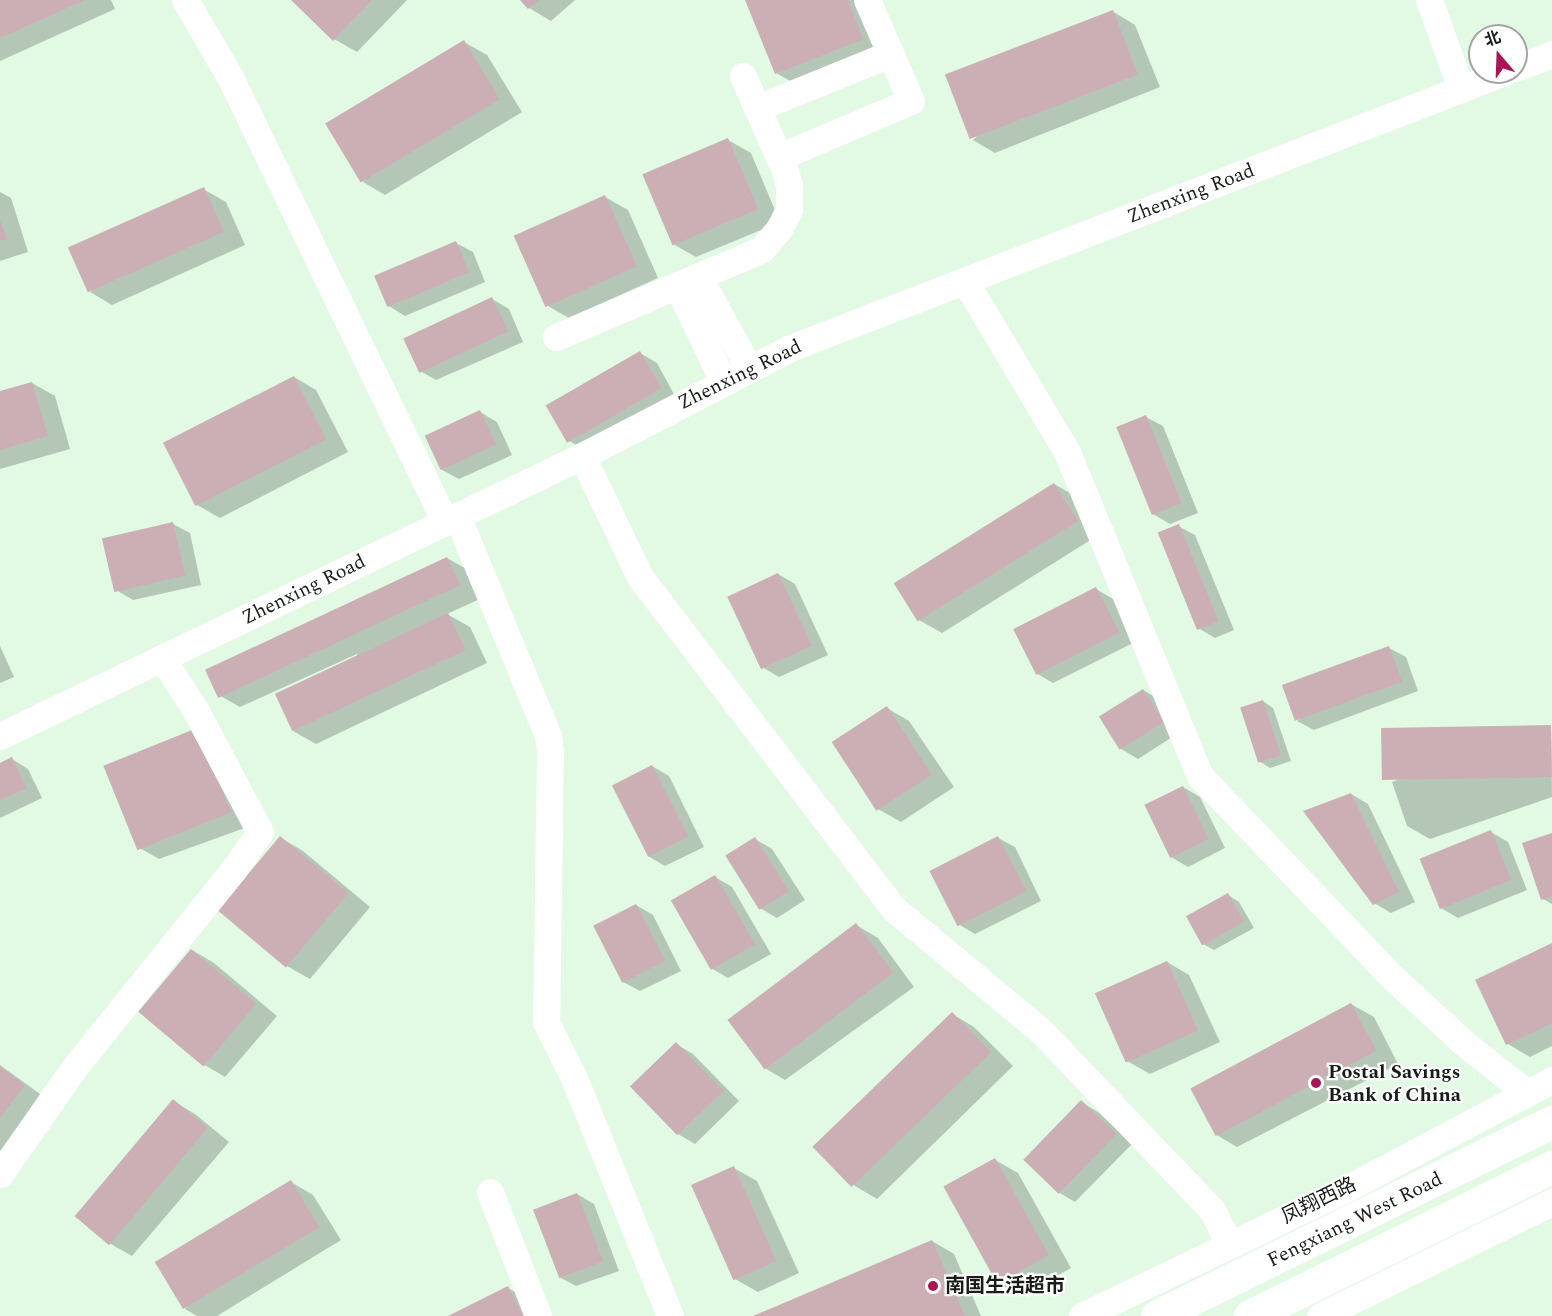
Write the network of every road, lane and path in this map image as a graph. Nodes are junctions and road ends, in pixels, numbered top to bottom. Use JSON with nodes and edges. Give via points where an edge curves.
{"nodes":[{"id":1,"x":185,"y":0,"type":"edge"},
{"id":2,"x":867,"y":0,"type":"edge"},
{"id":3,"x":1429,"y":0,"type":"edge"},
{"id":4,"x":891,"y":54,"type":"junction"},
{"id":5,"x":1552,"y":54,"type":"edge"},
{"id":6,"x":1528,"y":63,"type":"edge"},
{"id":7,"x":743,"y":76,"type":"dead end"},
{"id":8,"x":1474,"y":84,"type":"edge"},
{"id":9,"x":1461,"y":89,"type":"junction"},
{"id":10,"x":758,"y":108,"type":"junction"},
{"id":11,"x":779,"y":157,"type":"junction"},
{"id":12,"x":687,"y":281,"type":"junction"},
{"id":13,"x":965,"y":281,"type":"junction"},
{"id":14,"x":556,"y":337,"type":"dead end"},
{"id":15,"x":749,"y":368,"type":"junction"},
{"id":16,"x":723,"y":381,"type":"junction"},
{"id":17,"x":582,"y":456,"type":"junction"},
{"id":18,"x":451,"y":519,"type":"junction"},
{"id":19,"x":162,"y":658,"type":"junction"},
{"id":20,"x":0,"y":736,"type":"edge"},
{"id":21,"x":1552,"y":1080,"type":"edge"},
{"id":22,"x":1527,"y":1093,"type":"junction"},
{"id":23,"x":1552,"y":1122,"type":"edge"},
{"id":24,"x":1552,"y":1167,"type":"edge"},
{"id":25,"x":0,"y":1174,"type":"edge"},
{"id":26,"x":490,"y":1192,"type":"dead end"},
{"id":27,"x":1552,"y":1202,"type":"edge"},
{"id":28,"x":1230,"y":1245,"type":"junction"},
{"id":29,"x":538,"y":1316,"type":"edge"},
{"id":30,"x":670,"y":1316,"type":"edge"},
{"id":31,"x":1082,"y":1316,"type":"edge"},
{"id":32,"x":1157,"y":1316,"type":"edge"},
{"id":33,"x":1250,"y":1316,"type":"edge"},
{"id":34,"x":1320,"y":1316,"type":"edge"}],
"edges":[{"from":1,"to":18,"type":"street","via":[[230,77]]},
{"from":2,"to":4,"type":"street"},
{"from":3,"to":9,"type":"street"},
{"from":4,"to":10,"type":"street"},
{"from":4,"to":11,"type":"street","via":[[911,101]]},
{"from":5,"to":6,"type":"street"},
{"from":7,"to":10,"type":"street"},
{"from":8,"to":9,"type":"street","name":"Zhenxing Road"},
{"from":9,"to":13,"type":"street","name":"Zhenxing Road"},
{"from":10,"to":11,"type":"street"},
{"from":11,"to":12,"type":"street","via":[[789,186],[789,209],[779,229],[762,249]]},
{"from":12,"to":14,"type":"street"},
{"from":12,"to":15,"type":"street"},
{"from":12,"to":16,"type":"street"},
{"from":13,"to":15,"type":"street","name":"Zhenxing Road","via":[[790,348]]},
{"from":13,"to":22,"type":"street","via":[[1067,452],[1200,776],[1391,976],[1465,1044]]},
{"from":15,"to":16,"type":"street","name":"Zhenxing Road"},
{"from":16,"to":17,"type":"street","name":"Zhenxing Road"},
{"from":17,"to":18,"type":"street","name":"Zhenxing Road"},
{"from":17,"to":28,"type":"street","via":[[640,577],[894,909],[1040,1030],[1212,1210]]},
{"from":18,"to":19,"type":"street","name":"Zhenxing Road"},
{"from":18,"to":30,"type":"street","via":[[548,736],[546,1022],[574,1078]]},
{"from":19,"to":20,"type":"street","name":"Zhenxing Road"},
{"from":19,"to":25,"type":"street","via":[[196,711],[260,832],[74,1068]]},
{"from":21,"to":22,"type":"street","name":"凤翔西路"},
{"from":22,"to":28,"type":"street","name":"凤翔西路"},
{"from":23,"to":32,"type":"main road","name":"Fengxiang West Road"},
{"from":24,"to":33,"type":"main road","name":"Fengxiang West Road"},
{"from":26,"to":29,"type":"street"},
{"from":27,"to":34,"type":"street"},
{"from":28,"to":31,"type":"street","name":"凤翔西路"}]}
